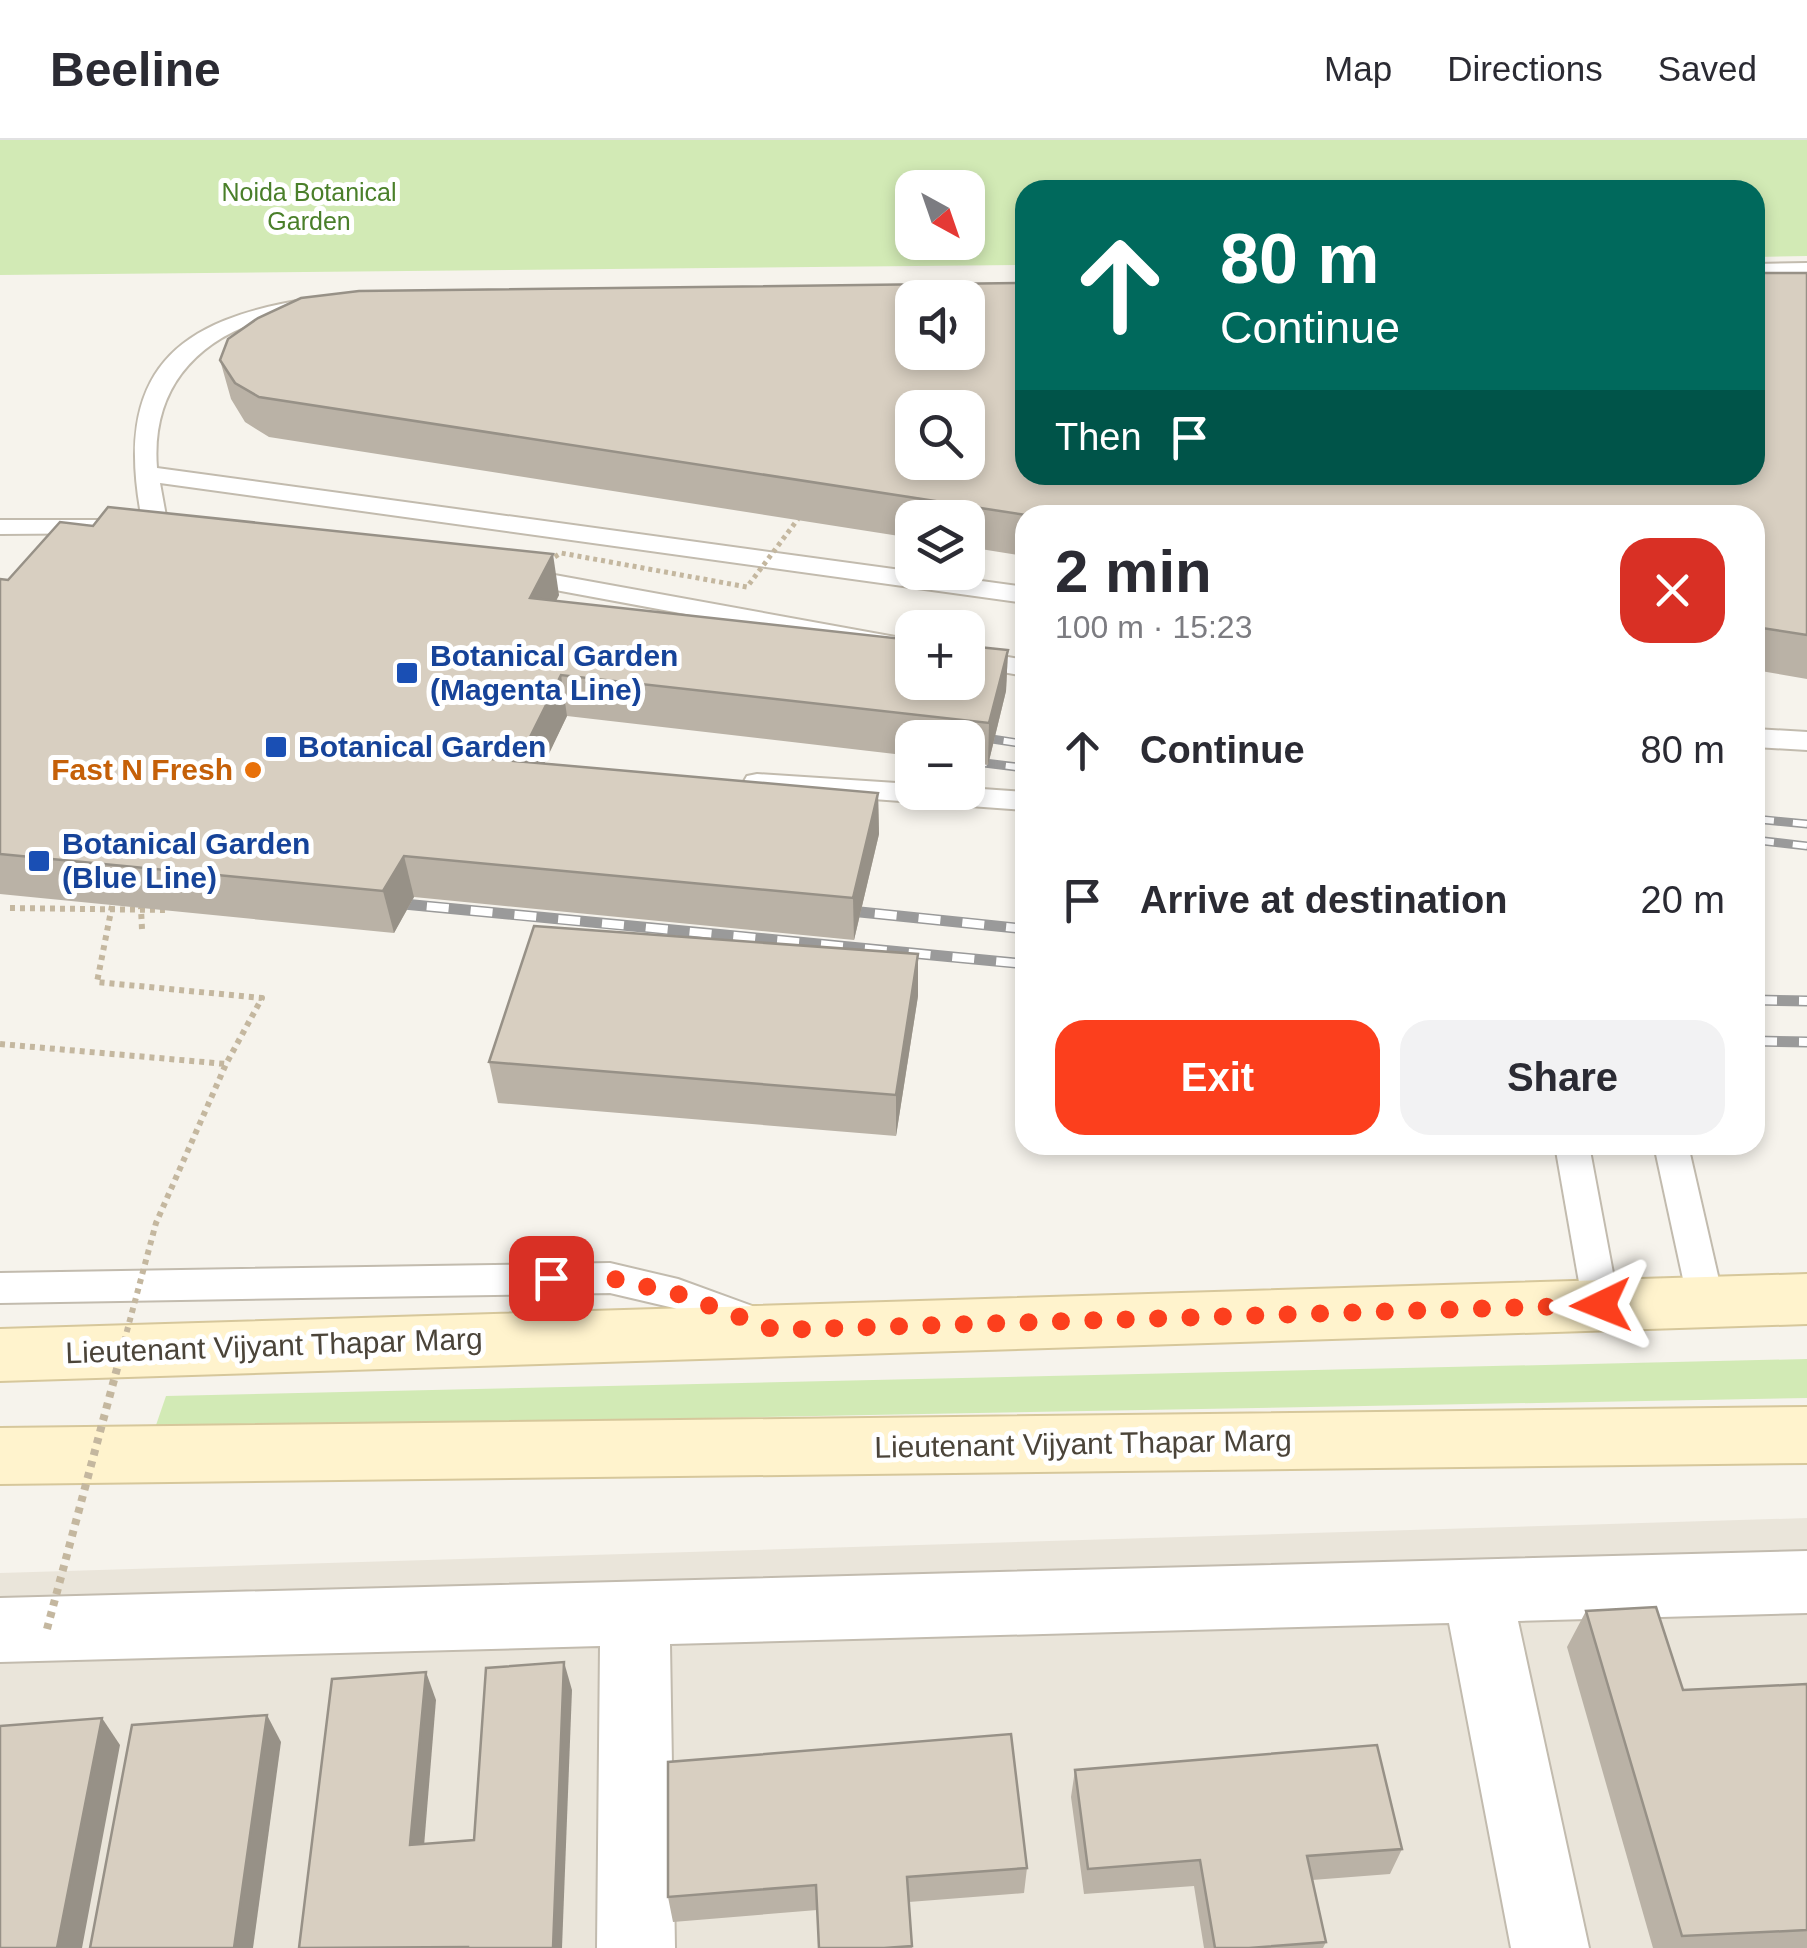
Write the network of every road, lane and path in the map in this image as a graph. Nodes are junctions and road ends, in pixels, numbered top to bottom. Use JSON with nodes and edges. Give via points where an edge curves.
{"nodes":[{"id":1,"x":1807,"y":269,"type":"edge"},
{"id":2,"x":1765,"y":270,"type":"edge"},
{"id":3,"x":337,"y":302,"type":"edge"},
{"id":4,"x":146,"y":474,"type":"junction"},
{"id":5,"x":798,"y":520,"type":"edge"},
{"id":6,"x":0,"y":526,"type":"edge"},
{"id":7,"x":156,"y":527,"type":"junction"},
{"id":8,"x":186,"y":528,"type":"edge"},
{"id":9,"x":546,"y":562,"type":"edge"},
{"id":10,"x":489,"y":572,"type":"edge"},
{"id":11,"x":1015,"y":593,"type":"edge"},
{"id":12,"x":895,"y":645,"type":"edge"},
{"id":13,"x":985,"y":661,"type":"edge"},
{"id":14,"x":1015,"y":666,"type":"edge"},
{"id":15,"x":1765,"y":739,"type":"edge"},
{"id":16,"x":1807,"y":741,"type":"edge"},
{"id":17,"x":753,"y":782,"type":"edge"},
{"id":18,"x":1015,"y":800,"type":"edge"},
{"id":19,"x":150,"y":894,"type":"edge"},
{"id":20,"x":112,"y":906,"type":"edge"},
{"id":21,"x":10,"y":908,"type":"edge"},
{"id":22,"x":141,"y":909,"type":"junction"},
{"id":23,"x":176,"y":910,"type":"edge"},
{"id":24,"x":142,"y":930,"type":"dead end"},
{"id":25,"x":0,"y":1044,"type":"edge"},
{"id":26,"x":226,"y":1064,"type":"junction"},
{"id":27,"x":1574,"y":1155,"type":"edge"},
{"id":28,"x":1674,"y":1155,"type":"edge"},
{"id":29,"x":0,"y":1288,"type":"edge"},
{"id":30,"x":1807,"y":1299,"type":"edge"},
{"id":31,"x":1706,"y":1302,"type":"junction"},
{"id":32,"x":1601,"y":1305,"type":"junction"},
{"id":33,"x":775,"y":1330,"type":"junction"},
{"id":34,"x":0,"y":1355,"type":"edge"},
{"id":35,"x":1807,"y":1435,"type":"edge"},
{"id":36,"x":0,"y":1456,"type":"edge"},
{"id":37,"x":1807,"y":1582,"type":"edge"},
{"id":38,"x":1477,"y":1591,"type":"junction"},
{"id":39,"x":635,"y":1614,"type":"junction"},
{"id":40,"x":24,"y":1630,"type":"edge"},
{"id":41,"x":636,"y":1948,"type":"edge"},
{"id":42,"x":1550,"y":1948,"type":"edge"}],
"edges":[{"from":1,"to":2,"type":"lane"},
{"from":3,"to":4,"type":"lane","via":[[285,308],[224,327],[175,358],[154,392]]},
{"from":4,"to":7,"type":"lane"},
{"from":4,"to":11,"type":"lane"},
{"from":5,"to":9,"type":"path","bridge":true,"via":[[747,586],[562,553]]},
{"from":6,"to":7,"type":"lane"},
{"from":7,"to":8,"type":"lane"},
{"from":10,"to":12,"type":"lane"},
{"from":13,"to":14,"type":"lane"},
{"from":15,"to":16,"type":"lane"},
{"from":17,"to":18,"type":"lane"},
{"from":19,"to":22,"type":"path"},
{"from":20,"to":26,"type":"path","bridge":true,"via":[[96,982],[262,998]]},
{"from":21,"to":22,"type":"path"},
{"from":22,"to":23,"type":"path"},
{"from":22,"to":24,"type":"path"},
{"from":25,"to":26,"type":"path"},
{"from":26,"to":40,"type":"path","bridge":true,"via":[[156,1223]]},
{"from":27,"to":32,"type":"lane"},
{"from":28,"to":31,"type":"lane"},
{"from":29,"to":33,"type":"lane","via":[[610,1278],[678,1294]]},
{"from":30,"to":31,"type":"main road","name":"Lieutenant Vijyant Thapar Marg"},
{"from":31,"to":32,"type":"main road","name":"Lieutenant Vijyant Thapar Marg"},
{"from":32,"to":33,"type":"main road","name":"Lieutenant Vijyant Thapar Marg"},
{"from":33,"to":34,"type":"main road","name":"Lieutenant Vijyant Thapar Marg"},
{"from":35,"to":36,"type":"main road","name":"Lieutenant Vijyant Thapar Marg"},
{"from":37,"to":38,"type":"street"},
{"from":38,"to":39,"type":"street"},
{"from":38,"to":42,"type":"street"},
{"from":39,"to":40,"type":"street"},
{"from":39,"to":41,"type":"street"}]}
